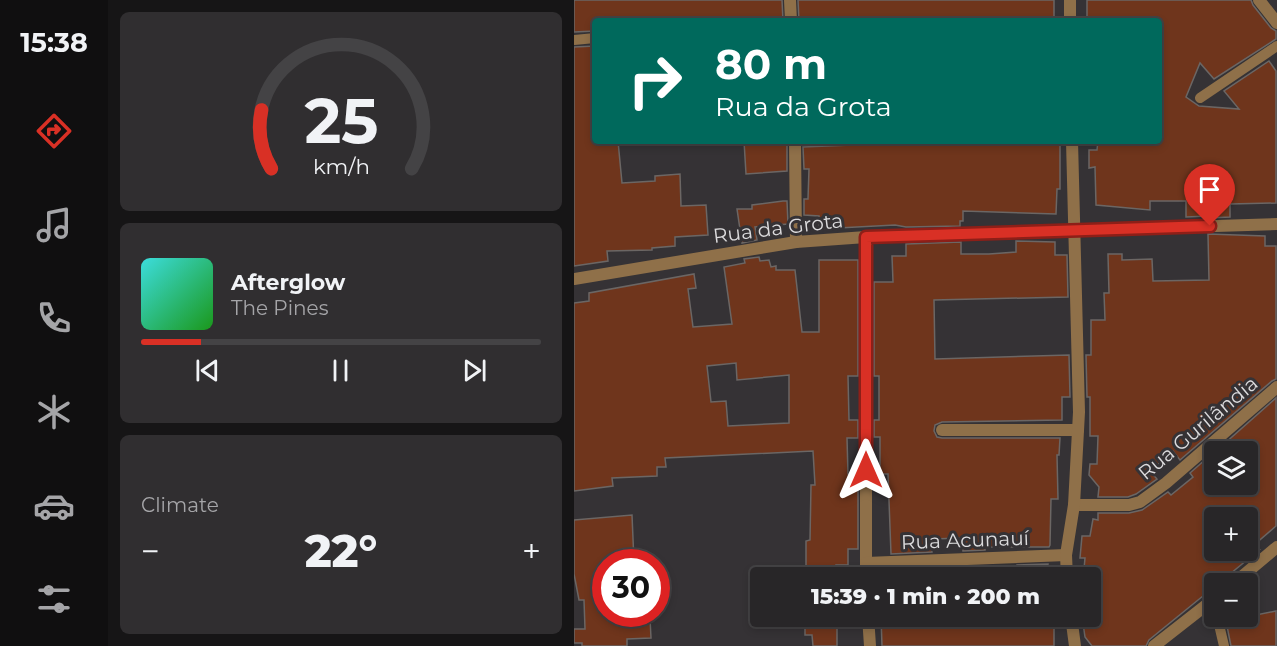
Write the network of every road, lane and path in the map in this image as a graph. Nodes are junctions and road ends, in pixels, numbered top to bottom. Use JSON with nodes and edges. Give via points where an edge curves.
{"nodes":[{"id":1,"x":790,"y":0,"type":"edge"},
{"id":2,"x":1070,"y":0,"type":"edge"},
{"id":3,"x":1259,"y":0,"type":"edge"},
{"id":4,"x":790,"y":18,"type":"edge"},
{"id":5,"x":1070,"y":18,"type":"edge"},
{"id":6,"x":1276,"y":21,"type":"edge"},
{"id":7,"x":592,"y":38,"type":"edge"},
{"id":8,"x":574,"y":40,"type":"edge"},
{"id":9,"x":1276,"y":46,"type":"edge"},
{"id":10,"x":1200,"y":98,"type":"dead end"},
{"id":11,"x":795,"y":144,"type":"edge"},
{"id":12,"x":1072,"y":144,"type":"edge"},
{"id":13,"x":1276,"y":224,"type":"edge"},
{"id":14,"x":1076,"y":230,"type":"junction"},
{"id":15,"x":866,"y":237,"type":"junction"},
{"id":16,"x":796,"y":242,"type":"junction"},
{"id":17,"x":574,"y":279,"type":"edge"},
{"id":18,"x":1276,"y":387,"type":"edge"},
{"id":19,"x":942,"y":430,"type":"dead end"},
{"id":20,"x":1078,"y":430,"type":"junction"},
{"id":21,"x":1074,"y":505,"type":"junction"},
{"id":22,"x":1276,"y":547,"type":"edge"},
{"id":23,"x":1066,"y":555,"type":"junction"},
{"id":24,"x":866,"y":563,"type":"junction"},
{"id":25,"x":866,"y":567,"type":"edge"},
{"id":26,"x":1067,"y":567,"type":"edge"},
{"id":27,"x":1246,"y":573,"type":"edge"},
{"id":28,"x":1204,"y":608,"type":"edge"},
{"id":29,"x":869,"y":627,"type":"edge"},
{"id":30,"x":1072,"y":627,"type":"edge"},
{"id":31,"x":1220,"y":627,"type":"edge"},
{"id":32,"x":870,"y":646,"type":"edge"},
{"id":33,"x":1075,"y":646,"type":"edge"},
{"id":34,"x":1153,"y":646,"type":"edge"},
{"id":35,"x":1224,"y":646,"type":"edge"}],
"edges":[{"from":1,"to":4,"type":"street"},
{"from":2,"to":5,"type":"street"},
{"from":3,"to":6,"type":"street"},
{"from":7,"to":8,"type":"lane"},
{"from":9,"to":10,"type":"lane"},
{"from":11,"to":16,"type":"street"},
{"from":12,"to":14,"type":"street"},
{"from":13,"to":14,"type":"street","name":"Rua da Grota"},
{"from":14,"to":15,"type":"street","name":"Rua da Grota"},
{"from":14,"to":20,"type":"street"},
{"from":15,"to":16,"type":"street","name":"Rua da Grota"},
{"from":15,"to":24,"type":"street"},
{"from":16,"to":17,"type":"street","name":"Rua da Grota"},
{"from":18,"to":21,"type":"street","name":"Rua Gurilândia","via":[[1140,502]]},
{"from":19,"to":20,"type":"street"},
{"from":20,"to":21,"type":"street"},
{"from":21,"to":23,"type":"street"},
{"from":22,"to":27,"type":"street"},
{"from":23,"to":24,"type":"street","name":"Rua Acunauí"},
{"from":23,"to":26,"type":"street"},
{"from":24,"to":25,"type":"street"},
{"from":28,"to":34,"type":"street"},
{"from":29,"to":32,"type":"street"},
{"from":30,"to":33,"type":"street"},
{"from":31,"to":35,"type":"lane"}]}
